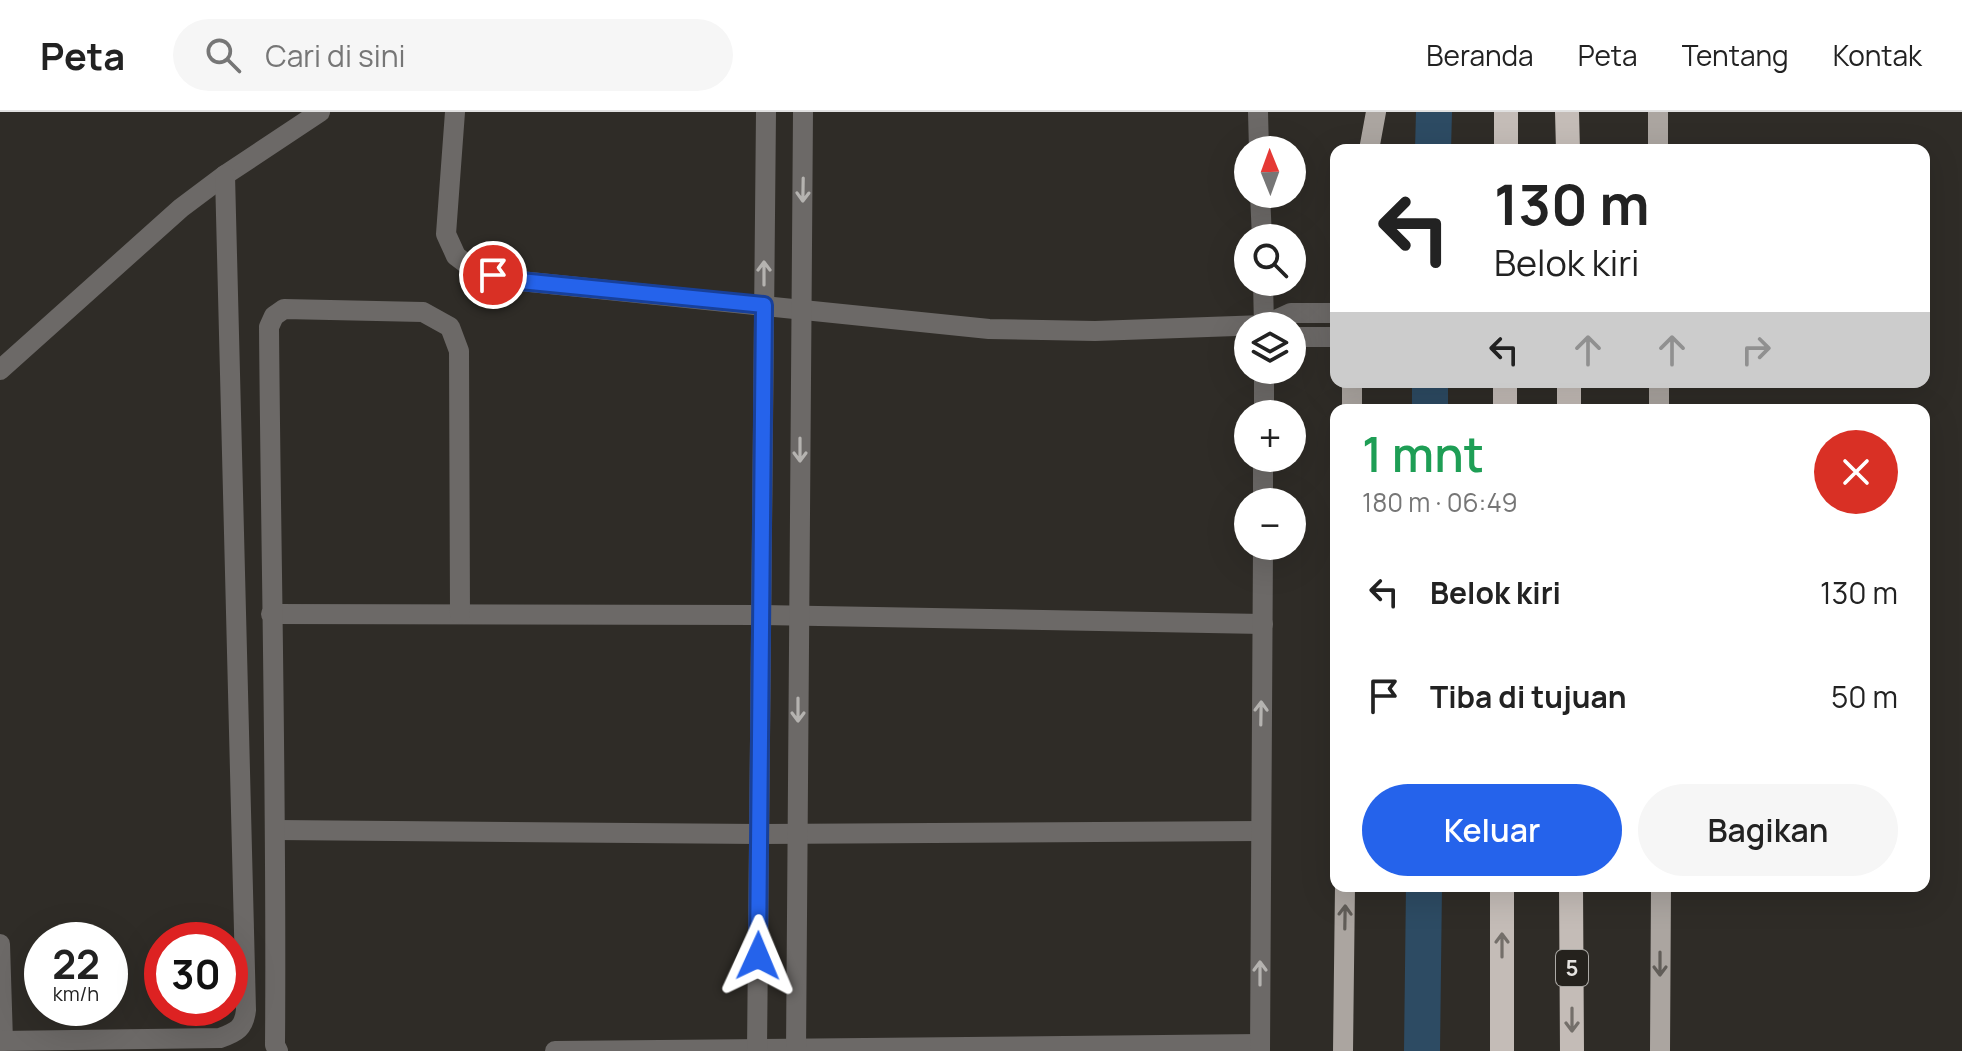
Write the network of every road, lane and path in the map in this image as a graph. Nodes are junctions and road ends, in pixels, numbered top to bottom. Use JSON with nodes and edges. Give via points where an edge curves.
{"nodes":[{"id":1,"x":320,"y":112,"type":"edge"},
{"id":2,"x":455,"y":112,"type":"edge"},
{"id":3,"x":766,"y":112,"type":"edge"},
{"id":4,"x":803,"y":112,"type":"edge"},
{"id":5,"x":1258,"y":112,"type":"edge"},
{"id":6,"x":1362,"y":112,"type":"edge"},
{"id":7,"x":1376,"y":112,"type":"edge"},
{"id":8,"x":1506,"y":112,"type":"edge"},
{"id":9,"x":1567,"y":112,"type":"edge"},
{"id":10,"x":1658,"y":112,"type":"edge"},
{"id":11,"x":1259,"y":136,"type":"edge"},
{"id":12,"x":1360,"y":144,"type":"edge"},
{"id":13,"x":1370,"y":144,"type":"edge"},
{"id":14,"x":1506,"y":144,"type":"edge"},
{"id":15,"x":1568,"y":144,"type":"edge"},
{"id":16,"x":1658,"y":144,"type":"edge"},
{"id":17,"x":225,"y":175,"type":"junction"},
{"id":18,"x":764,"y":305,"type":"junction"},
{"id":19,"x":802,"y":309,"type":"junction"},
{"id":20,"x":1306,"y":313,"type":"edge"},
{"id":21,"x":1330,"y":313,"type":"edge"},
{"id":22,"x":1234,"y":327,"type":"edge"},
{"id":23,"x":1306,"y":337,"type":"edge"},
{"id":24,"x":1330,"y":337,"type":"edge"},
{"id":25,"x":0,"y":370,"type":"edge"},
{"id":26,"x":1263,"y":560,"type":"edge"},
{"id":27,"x":271,"y":614,"type":"junction"},
{"id":28,"x":460,"y":614,"type":"junction"},
{"id":29,"x":761,"y":615,"type":"junction"},
{"id":30,"x":799,"y":616,"type":"junction"},
{"id":31,"x":1263,"y":624,"type":"junction"},
{"id":32,"x":277,"y":830,"type":"junction"},
{"id":33,"x":1260,"y":831,"type":"junction"},
{"id":34,"x":759,"y":834,"type":"junction"},
{"id":35,"x":797,"y":834,"type":"junction"},
{"id":36,"x":1345,"y":892,"type":"edge"},
{"id":37,"x":1502,"y":892,"type":"edge"},
{"id":38,"x":1571,"y":892,"type":"edge"},
{"id":39,"x":1661,"y":892,"type":"edge"},
{"id":40,"x":0,"y":944,"type":"edge"},
{"id":41,"x":2,"y":1041,"type":"edge"},
{"id":42,"x":1260,"y":1048,"type":"edge"},
{"id":43,"x":757,"y":1049,"type":"edge"},
{"id":44,"x":796,"y":1049,"type":"edge"},
{"id":45,"x":278,"y":1051,"type":"edge"},
{"id":46,"x":555,"y":1051,"type":"edge"},
{"id":47,"x":1343,"y":1051,"type":"edge"},
{"id":48,"x":1502,"y":1051,"type":"edge"},
{"id":49,"x":1572,"y":1051,"type":"edge"},
{"id":50,"x":1660,"y":1051,"type":"edge"}],
"edges":[{"from":1,"to":17,"type":"street"},
{"from":2,"to":18,"type":"street","via":[[446,234],[456,256],[476,271],[510,280]]},
{"from":18,"to":3,"type":"street","one_way":true},
{"from":4,"to":19,"type":"street","one_way":true},
{"from":5,"to":11,"type":"street"},
{"from":6,"to":12,"type":"main road"},
{"from":7,"to":13,"type":"main road"},
{"from":8,"to":14,"type":"highway"},
{"from":9,"to":15,"type":"highway"},
{"from":10,"to":16,"type":"main road"},
{"from":17,"to":25,"type":"street"},
{"from":17,"to":41,"type":"street","via":[[244,1024],[220,1038]]},
{"from":18,"to":19,"type":"street"},
{"from":18,"to":29,"type":"street"},
{"from":19,"to":22,"type":"street","via":[[989,329]]},
{"from":19,"to":30,"type":"street","one_way":true},
{"from":20,"to":21,"type":"street"},
{"from":23,"to":24,"type":"street"},
{"from":26,"to":31,"type":"street"},
{"from":27,"to":28,"type":"street"},
{"from":27,"to":28,"type":"street","via":[[269,327],[284,309],[423,312],[450,327],[459,351]]},
{"from":27,"to":32,"type":"street"},
{"from":28,"to":29,"type":"street"},
{"from":29,"to":30,"type":"street"},
{"from":29,"to":34,"type":"street"},
{"from":30,"to":31,"type":"street"},
{"from":30,"to":35,"type":"street","one_way":true},
{"from":33,"to":31,"type":"street","one_way":true},
{"from":32,"to":34,"type":"street"},
{"from":32,"to":45,"type":"street"},
{"from":33,"to":35,"type":"street"},
{"from":42,"to":33,"type":"street","one_way":true},
{"from":34,"to":35,"type":"street"},
{"from":34,"to":43,"type":"street"},
{"from":35,"to":44,"type":"street"},
{"from":47,"to":36,"type":"main road","one_way":true},
{"from":48,"to":37,"type":"highway","one_way":true},
{"from":38,"to":49,"type":"highway","number":"5","one_way":true},
{"from":39,"to":50,"type":"main road","one_way":true},
{"from":40,"to":41,"type":"street"},
{"from":42,"to":44,"type":"street"},
{"from":43,"to":44,"type":"street"},
{"from":43,"to":46,"type":"street"}]}
